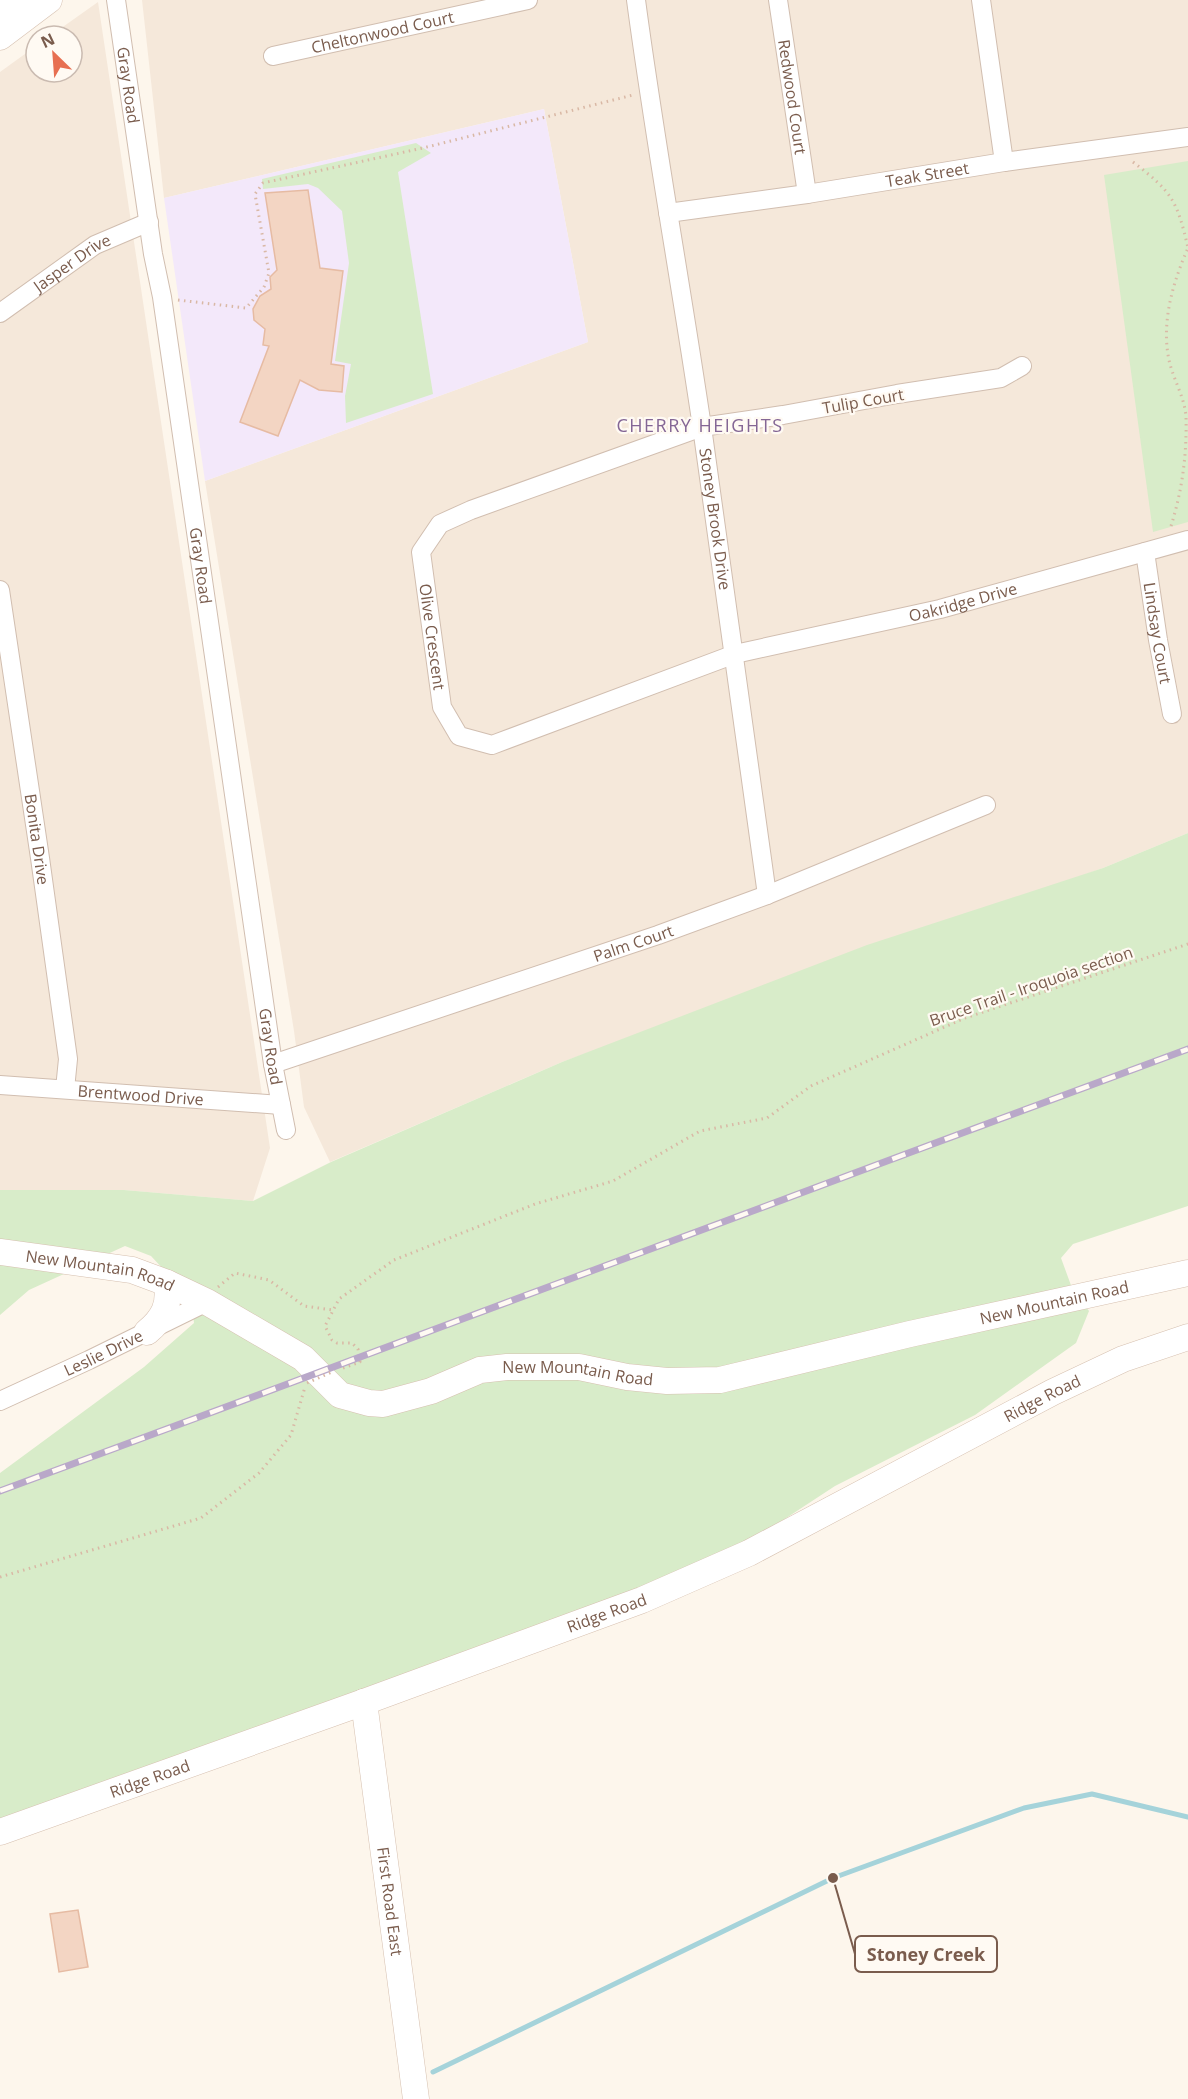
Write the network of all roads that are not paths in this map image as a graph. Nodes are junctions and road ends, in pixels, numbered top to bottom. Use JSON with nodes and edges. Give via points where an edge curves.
{"nodes":[{"id":1,"x":16,"y":0,"type":"edge"},
{"id":2,"x":49,"y":0,"type":"edge"},
{"id":3,"x":116,"y":0,"type":"edge"},
{"id":4,"x":528,"y":0,"type":"edge"},
{"id":5,"x":636,"y":0,"type":"edge"},
{"id":6,"x":778,"y":0,"type":"edge"},
{"id":7,"x":981,"y":0,"type":"edge"},
{"id":8,"x":0,"y":13,"type":"edge"},
{"id":9,"x":0,"y":37,"type":"edge"},
{"id":10,"x":273,"y":56,"type":"dead end"},
{"id":11,"x":1188,"y":137,"type":"edge"},
{"id":12,"x":1004,"y":162,"type":"junction"},
{"id":13,"x":807,"y":194,"type":"junction"},
{"id":14,"x":668,"y":213,"type":"junction"},
{"id":15,"x":149,"y":222,"type":"junction"},
{"id":16,"x":0,"y":313,"type":"edge"},
{"id":17,"x":1022,"y":366,"type":"dead end"},
{"id":18,"x":702,"y":427,"type":"junction"},
{"id":19,"x":1188,"y":540,"type":"edge"},
{"id":20,"x":1145,"y":552,"type":"junction"},
{"id":21,"x":0,"y":590,"type":"edge"},
{"id":22,"x":735,"y":654,"type":"junction"},
{"id":23,"x":1172,"y":714,"type":"dead end"},
{"id":24,"x":986,"y":806,"type":"dead end"},
{"id":25,"x":766,"y":895,"type":"junction"},
{"id":26,"x":273,"y":1064,"type":"junction"},
{"id":27,"x":0,"y":1085,"type":"edge"},
{"id":28,"x":65,"y":1089,"type":"junction"},
{"id":29,"x":281,"y":1105,"type":"junction"},
{"id":30,"x":286,"y":1130,"type":"dead end"},
{"id":31,"x":0,"y":1252,"type":"edge"},
{"id":32,"x":1188,"y":1273,"type":"edge"},
{"id":33,"x":167,"y":1283,"type":"junction"},
{"id":34,"x":205,"y":1301,"type":"junction"},
{"id":35,"x":147,"y":1332,"type":"junction"},
{"id":36,"x":1188,"y":1337,"type":"edge"},
{"id":37,"x":0,"y":1401,"type":"edge"},
{"id":38,"x":364,"y":1702,"type":"junction"},
{"id":39,"x":0,"y":1832,"type":"edge"},
{"id":40,"x":416,"y":2099,"type":"edge"}],
"edges":[{"from":1,"to":8,"type":"main road"},
{"from":2,"to":9,"type":"main road"},
{"from":3,"to":15,"type":"street","name":"Gray Road"},
{"from":4,"to":10,"type":"street","name":"Cheltonwood Court"},
{"from":5,"to":14,"type":"street","name":"Stoney Brook Drive"},
{"from":6,"to":13,"type":"street","name":"Redwood Court"},
{"from":7,"to":12,"type":"street"},
{"from":11,"to":12,"type":"street","name":"Teak Street"},
{"from":12,"to":13,"type":"street","name":"Teak Street"},
{"from":13,"to":14,"type":"street","name":"Teak Street"},
{"from":14,"to":18,"type":"street","name":"Stoney Brook Drive"},
{"from":15,"to":16,"type":"street","name":"Jasper Drive","via":[[95,245]]},
{"from":15,"to":26,"type":"street","name":"Gray Road"},
{"from":17,"to":18,"type":"street","name":"Tulip Court","via":[[1001,378]]},
{"from":18,"to":22,"type":"street","name":"Stoney Brook Drive"},
{"from":18,"to":22,"type":"street","name":"Olive Crescent","via":[[440,524],[421,552],[442,706],[459,736],[492,745]]},
{"from":19,"to":20,"type":"street","name":"Oakridge Drive"},
{"from":20,"to":22,"type":"street","name":"Oakridge Drive","via":[[940,609]]},
{"from":20,"to":23,"type":"street","name":"Lindsay Court"},
{"from":21,"to":28,"type":"street","name":"Bonita Drive","via":[[68,1059]]},
{"from":22,"to":25,"type":"street","name":"Stoney Brook Drive"},
{"from":24,"to":25,"type":"street","name":"Palm Court"},
{"from":25,"to":26,"type":"street","name":"Palm Court"},
{"from":26,"to":29,"type":"street","name":"Gray Road"},
{"from":27,"to":28,"type":"street","name":"Brentwood Drive"},
{"from":28,"to":29,"type":"street","name":"Brentwood Drive"},
{"from":29,"to":30,"type":"street","name":"Gray Road"},
{"from":31,"to":33,"type":"main road","name":"New Mountain Road","via":[[132,1270]]},
{"from":32,"to":34,"type":"main road","name":"New Mountain Road","via":[[720,1380],[667,1381],[579,1367],[507,1367],[480,1370],[431,1391],[383,1404],[340,1395],[303,1358]]},
{"from":33,"to":34,"type":"main road","name":"New Mountain Road"},
{"from":33,"to":35,"type":"main road","via":[[166,1310]]},
{"from":34,"to":35,"type":"street","name":"Leslie Drive"},
{"from":35,"to":37,"type":"street","name":"Leslie Drive"},
{"from":36,"to":38,"type":"main road","name":"Ridge Road","via":[[1123,1359],[1053,1392],[749,1553],[642,1600]]},
{"from":38,"to":39,"type":"main road","name":"Ridge Road"},
{"from":38,"to":40,"type":"main road","name":"First Road East"}]}
